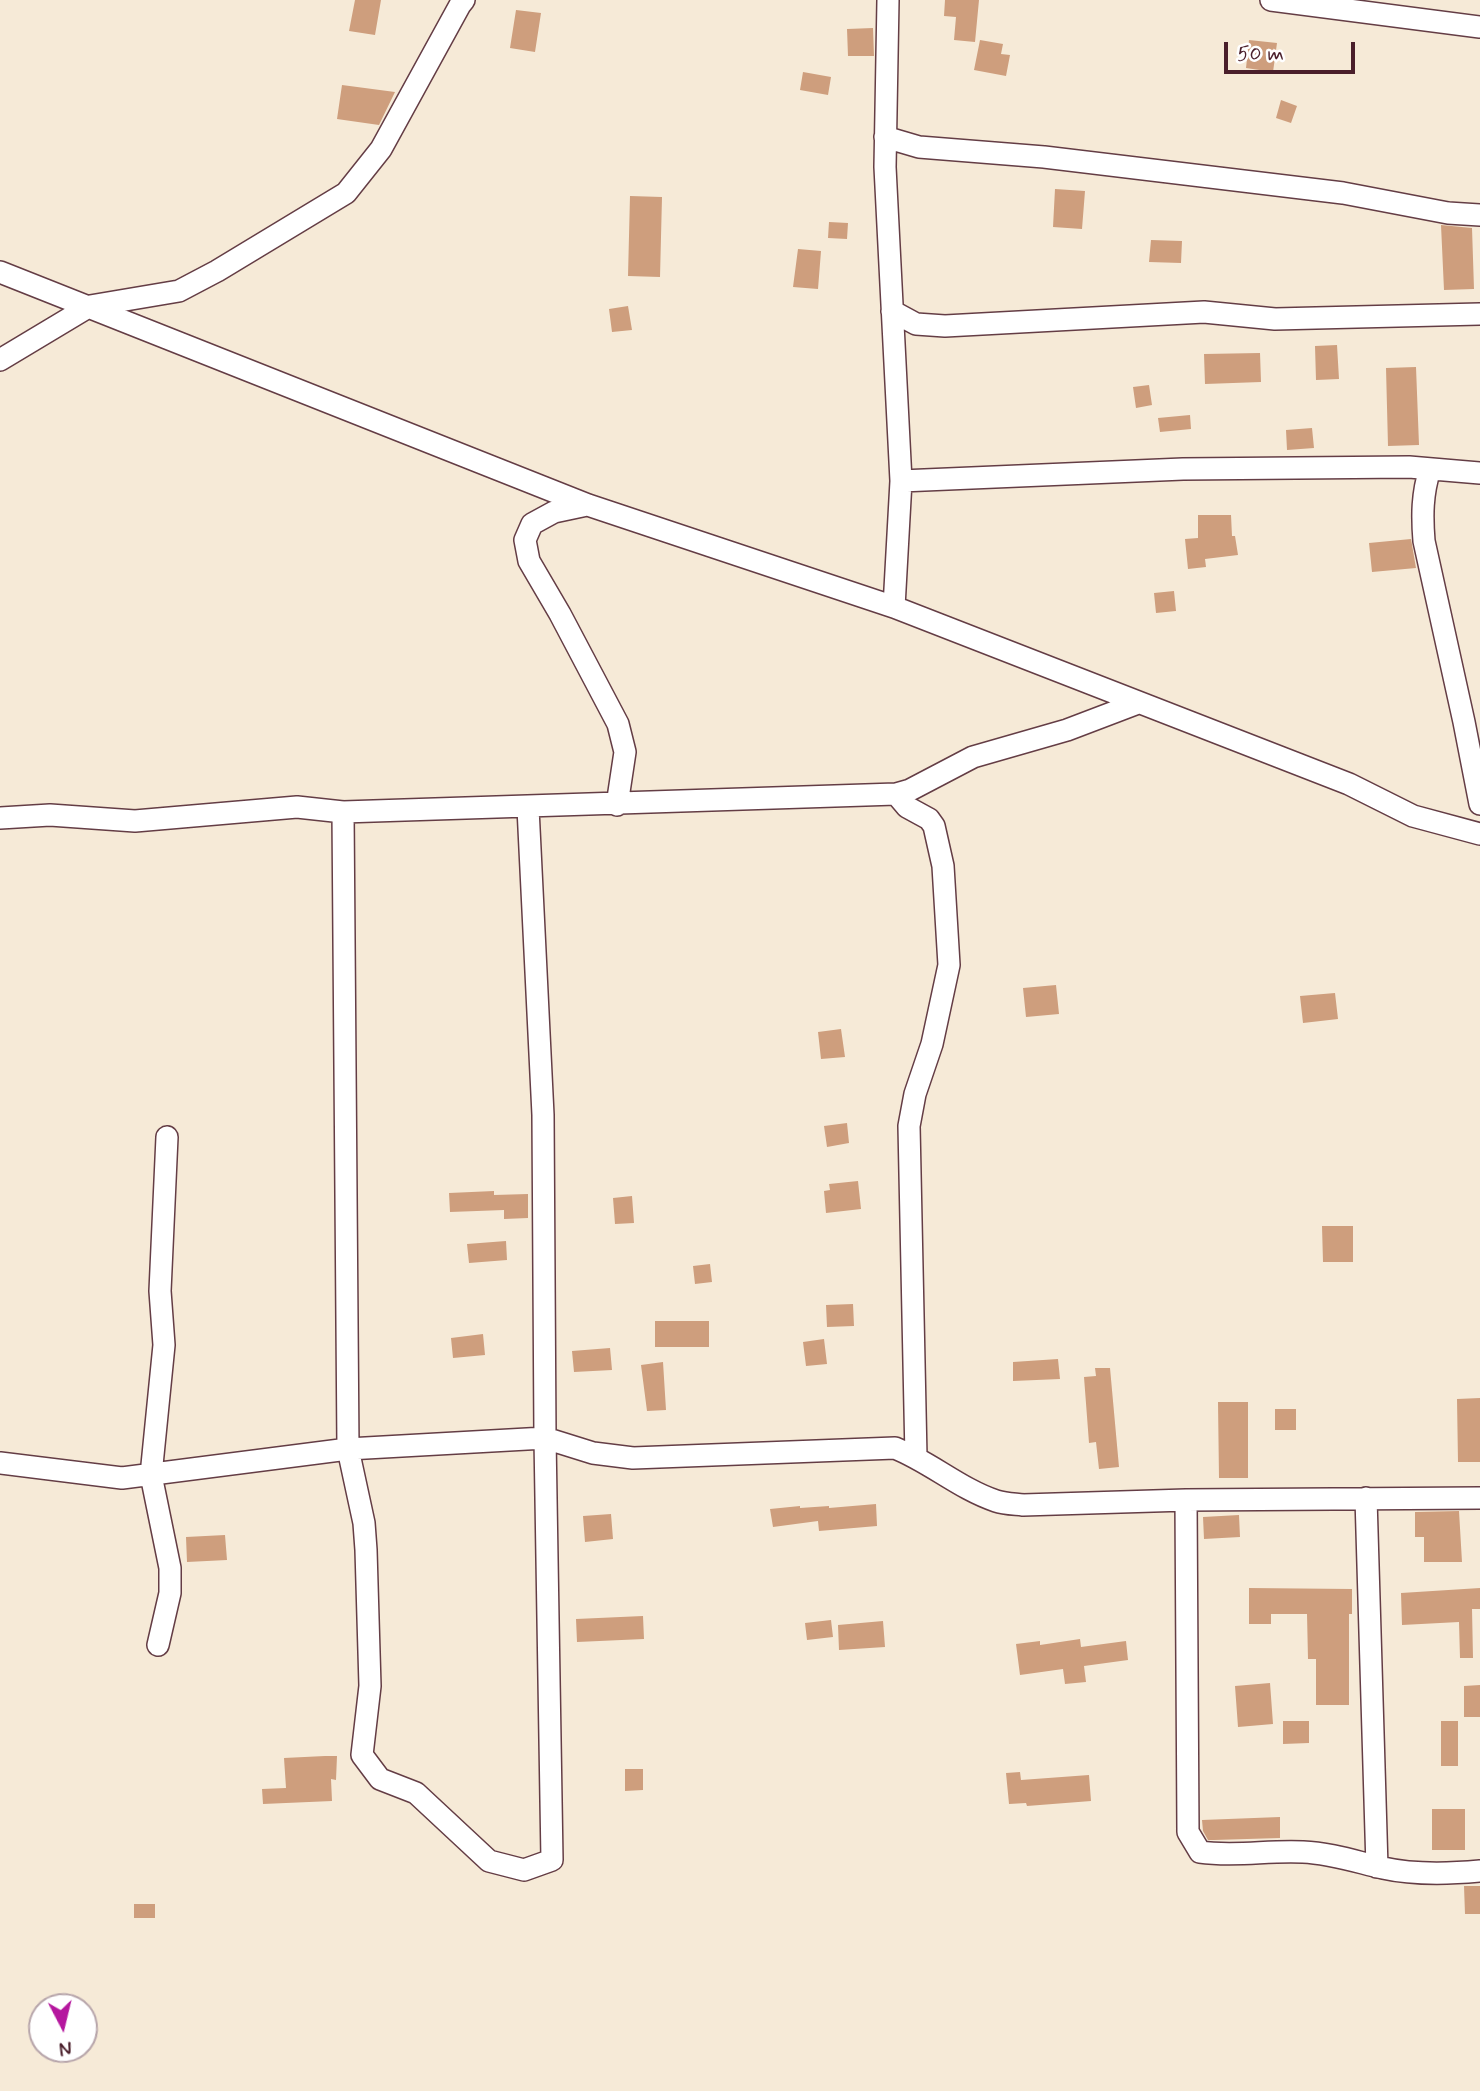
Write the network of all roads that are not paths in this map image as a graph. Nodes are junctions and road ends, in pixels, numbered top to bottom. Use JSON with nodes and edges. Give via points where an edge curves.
{"nodes":[{"id":1,"x":464,"y":0,"type":"edge"},
{"id":2,"x":888,"y":0,"type":"edge"},
{"id":3,"x":1271,"y":0,"type":"edge"},
{"id":4,"x":1480,"y":27,"type":"edge"},
{"id":5,"x":885,"y":137,"type":"junction"},
{"id":6,"x":919,"y":148,"type":"junction"},
{"id":7,"x":885,"y":173,"type":"junction"},
{"id":8,"x":1480,"y":215,"type":"edge"},
{"id":9,"x":0,"y":272,"type":"edge"},
{"id":10,"x":90,"y":306,"type":"junction"},
{"id":11,"x":892,"y":311,"type":"junction"},
{"id":12,"x":1480,"y":314,"type":"edge"},
{"id":13,"x":0,"y":360,"type":"edge"},
{"id":14,"x":1430,"y":469,"type":"junction"},
{"id":15,"x":1480,"y":473,"type":"edge"},
{"id":16,"x":901,"y":481,"type":"junction"},
{"id":17,"x":588,"y":505,"type":"junction"},
{"id":18,"x":894,"y":607,"type":"junction"},
{"id":19,"x":1139,"y":703,"type":"junction"},
{"id":20,"x":896,"y":794,"type":"junction"},
{"id":21,"x":1480,"y":803,"type":"edge"},
{"id":22,"x":617,"y":805,"type":"junction"},
{"id":23,"x":528,"y":808,"type":"junction"},
{"id":24,"x":343,"y":812,"type":"junction"},
{"id":25,"x":0,"y":818,"type":"edge"},
{"id":26,"x":1480,"y":834,"type":"edge"},
{"id":27,"x":167,"y":1137,"type":"dead end"},
{"id":28,"x":545,"y":1438,"type":"junction"},
{"id":29,"x":348,"y":1449,"type":"junction"},
{"id":30,"x":916,"y":1457,"type":"junction"},
{"id":31,"x":0,"y":1463,"type":"edge"},
{"id":32,"x":151,"y":1475,"type":"junction"},
{"id":33,"x":1366,"y":1498,"type":"junction"},
{"id":34,"x":1480,"y":1498,"type":"edge"},
{"id":35,"x":1186,"y":1500,"type":"junction"},
{"id":36,"x":158,"y":1645,"type":"dead end"},
{"id":37,"x":1377,"y":1867,"type":"junction"},
{"id":38,"x":1480,"y":1871,"type":"edge"}],
"edges":[{"from":1,"to":10,"type":"street","via":[[380,149],[346,193],[178,291]]},
{"from":2,"to":5,"type":"street"},
{"from":3,"to":4,"type":"street"},
{"from":5,"to":6,"type":"street"},
{"from":5,"to":7,"type":"street"},
{"from":6,"to":7,"type":"street"},
{"from":6,"to":8,"type":"street","via":[[1044,157],[1343,193]]},
{"from":7,"to":11,"type":"street"},
{"from":9,"to":10,"type":"street"},
{"from":10,"to":13,"type":"street"},
{"from":10,"to":17,"type":"street"},
{"from":11,"to":12,"type":"street","via":[[916,324],[945,326],[1204,312],[1275,319]]},
{"from":11,"to":16,"type":"street"},
{"from":14,"to":15,"type":"street"},
{"from":14,"to":16,"type":"street","via":[[1183,469]]},
{"from":14,"to":21,"type":"street","via":[[1421,512],[1424,541]]},
{"from":16,"to":18,"type":"street"},
{"from":17,"to":18,"type":"street"},
{"from":17,"to":22,"type":"street","via":[[554,512],[532,524],[525,540],[529,561],[618,724],[625,752]]},
{"from":18,"to":19,"type":"street"},
{"from":19,"to":20,"type":"street","via":[[973,757]]},
{"from":19,"to":26,"type":"street","via":[[1349,784],[1413,816]]},
{"from":20,"to":22,"type":"street"},
{"from":20,"to":30,"type":"street","via":[[934,826],[943,866],[949,965],[909,1126]]},
{"from":22,"to":23,"type":"street"},
{"from":23,"to":24,"type":"street"},
{"from":23,"to":28,"type":"street","via":[[543,1115]]},
{"from":24,"to":25,"type":"street","via":[[297,807],[135,821],[50,815]]},
{"from":24,"to":29,"type":"street"},
{"from":27,"to":32,"type":"street","via":[[160,1291],[164,1345]]},
{"from":28,"to":29,"type":"street"},
{"from":28,"to":29,"type":"street","via":[[552,1860],[524,1870],[489,1861],[416,1793],[380,1779],[362,1755],[370,1686],[367,1575],[364,1523]]},
{"from":28,"to":30,"type":"street","via":[[633,1458],[895,1448]]},
{"from":29,"to":32,"type":"street"},
{"from":30,"to":35,"type":"street","via":[[998,1502]]},
{"from":31,"to":32,"type":"street","via":[[122,1478]]},
{"from":32,"to":36,"type":"street","via":[[170,1568],[170,1593]]},
{"from":33,"to":34,"type":"street"},
{"from":33,"to":35,"type":"street"},
{"from":33,"to":37,"type":"street"},
{"from":35,"to":37,"type":"street","via":[[1188,1832],[1200,1853],[1305,1852]]},
{"from":37,"to":38,"type":"street","via":[[1443,1874]]}]}
